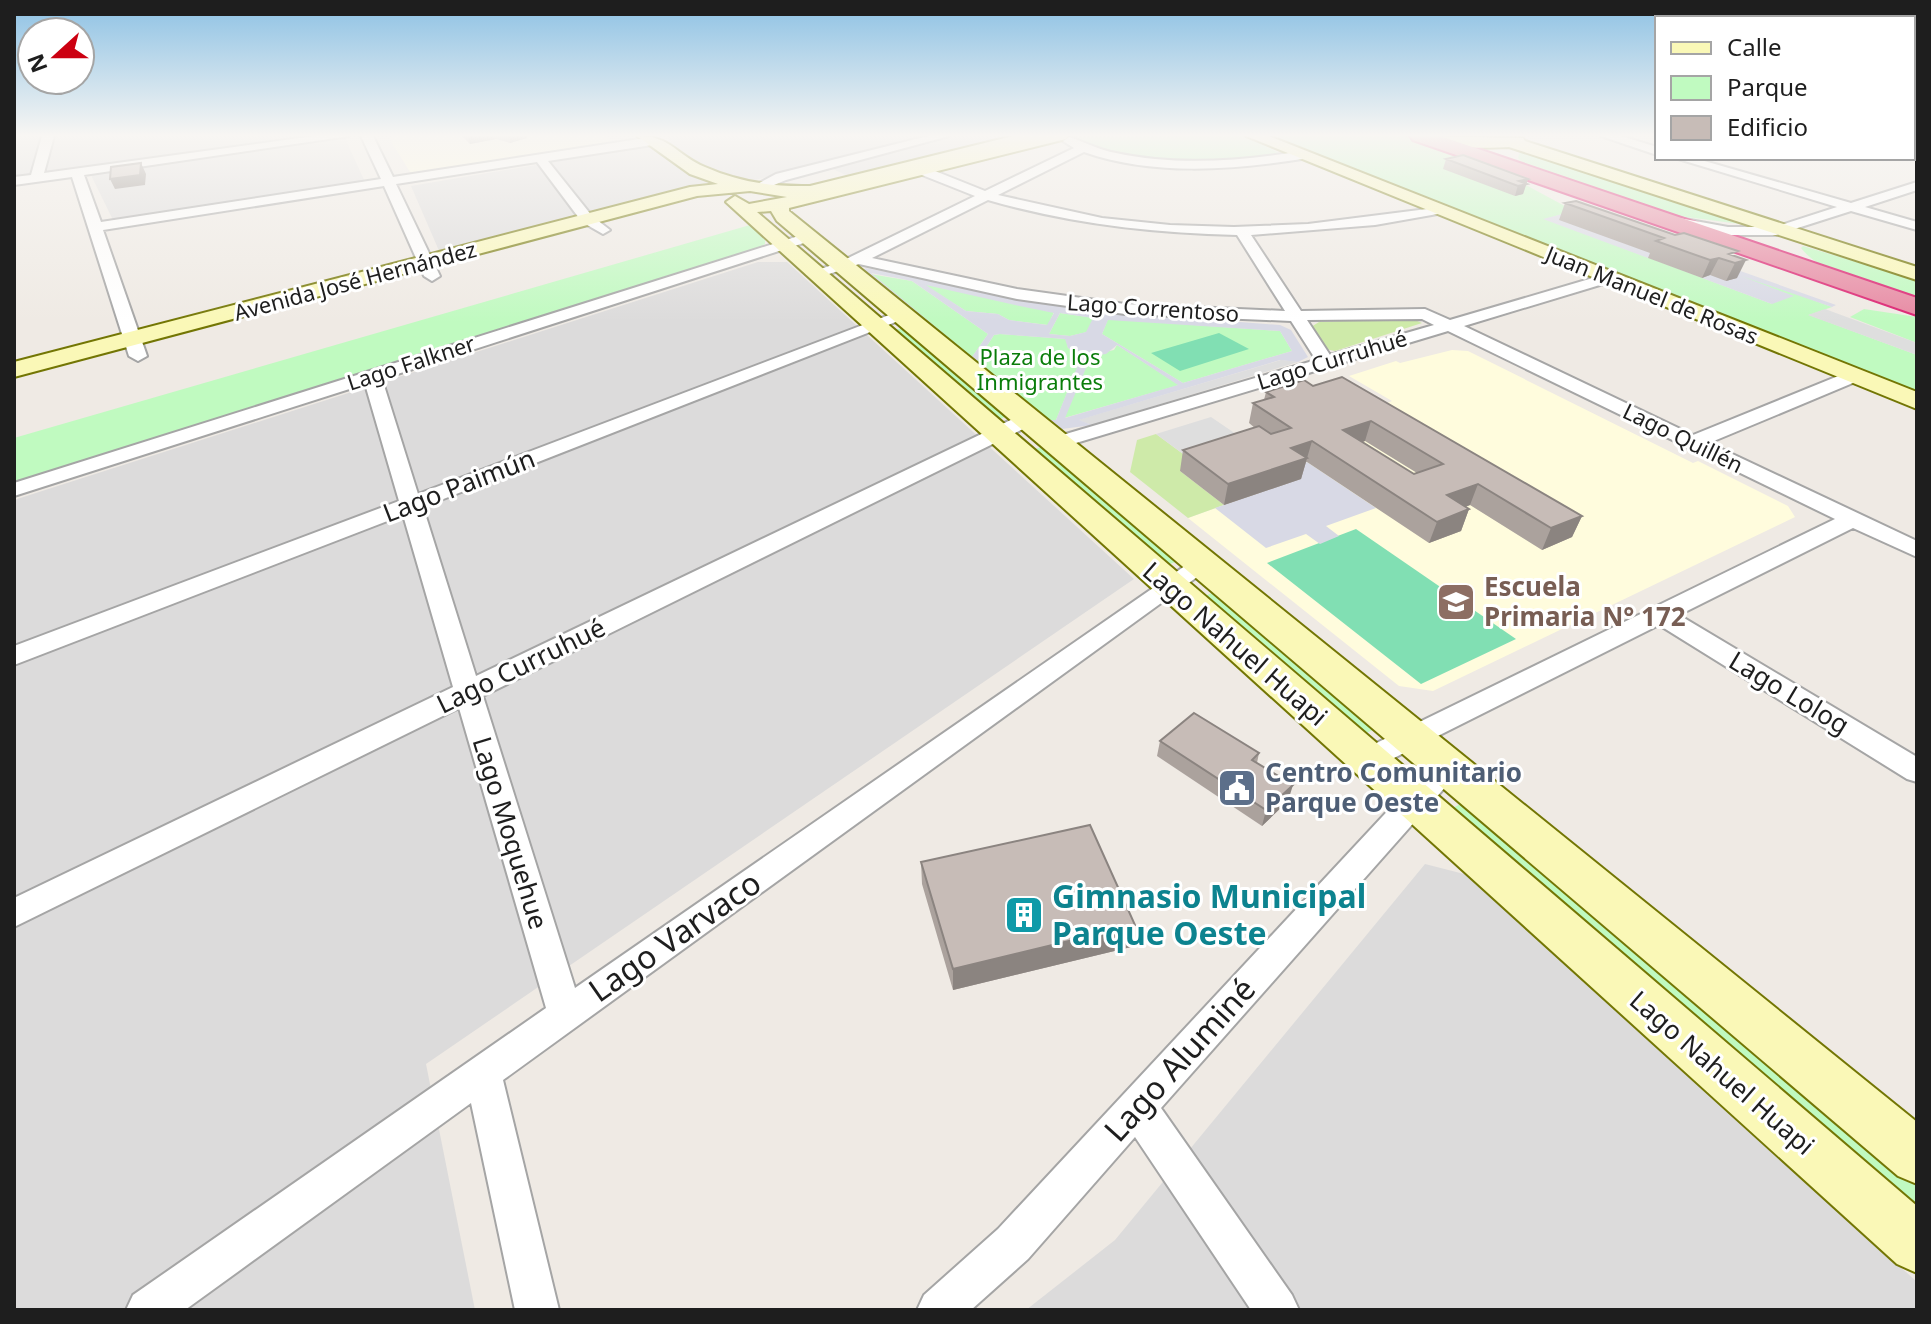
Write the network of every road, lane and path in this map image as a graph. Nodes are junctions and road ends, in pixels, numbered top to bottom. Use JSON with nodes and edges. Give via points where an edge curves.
{"nodes":[{"id":1,"x":85,"y":198,"type":"edge"},
{"id":2,"x":285,"y":198,"type":"edge"},
{"id":3,"x":395,"y":198,"type":"edge"},
{"id":4,"x":573,"y":198,"type":"edge"},
{"id":5,"x":722,"y":198,"type":"edge"},
{"id":6,"x":743,"y":198,"type":"edge"},
{"id":7,"x":745,"y":198,"type":"edge"},
{"id":8,"x":767,"y":198,"type":"edge"},
{"id":9,"x":790,"y":198,"type":"edge"},
{"id":10,"x":981,"y":198,"type":"edge"},
{"id":11,"x":986,"y":198,"type":"edge"},
{"id":12,"x":1408,"y":198,"type":"edge"},
{"id":13,"x":1599,"y":198,"type":"edge"},
{"id":14,"x":1683,"y":198,"type":"edge"},
{"id":15,"x":1820,"y":198,"type":"edge"},
{"id":16,"x":1881,"y":198,"type":"edge"},
{"id":17,"x":781,"y":200,"type":"junction"},
{"id":18,"x":1852,"y":207,"type":"junction"},
{"id":19,"x":1438,"y":210,"type":"junction"},
{"id":20,"x":1641,"y":212,"type":"junction"},
{"id":21,"x":595,"y":225,"type":"junction"},
{"id":22,"x":1917,"y":226,"type":"edge"},
{"id":23,"x":95,"y":227,"type":"junction"},
{"id":24,"x":1240,"y":229,"type":"junction"},
{"id":25,"x":1782,"y":230,"type":"junction"},
{"id":26,"x":821,"y":256,"type":"junction"},
{"id":27,"x":428,"y":269,"type":"junction"},
{"id":28,"x":1917,"y":274,"type":"edge"},
{"id":29,"x":1608,"y":278,"type":"junction"},
{"id":30,"x":1843,"y":282,"type":"junction"},
{"id":31,"x":1917,"y":307,"type":"edge"},
{"id":32,"x":1296,"y":317,"type":"junction"},
{"id":33,"x":889,"y":321,"type":"junction"},
{"id":34,"x":1450,"y":325,"type":"junction"},
{"id":35,"x":135,"y":347,"type":"junction"},
{"id":36,"x":1326,"y":362,"type":"junction"},
{"id":37,"x":14,"y":370,"type":"edge"},
{"id":38,"x":372,"y":376,"type":"junction"},
{"id":39,"x":1854,"y":376,"type":"junction"},
{"id":40,"x":14,"y":389,"type":"edge"},
{"id":41,"x":1917,"y":401,"type":"edge"},
{"id":42,"x":1012,"y":427,"type":"junction"},
{"id":43,"x":1693,"y":442,"type":"junction"},
{"id":44,"x":1056,"y":443,"type":"junction"},
{"id":45,"x":14,"y":490,"type":"edge"},
{"id":46,"x":410,"y":505,"type":"junction"},
{"id":47,"x":1853,"y":519,"type":"junction"},
{"id":48,"x":1917,"y":550,"type":"edge"},
{"id":49,"x":1186,"y":576,"type":"junction"},
{"id":50,"x":1661,"y":615,"type":"junction"},
{"id":51,"x":14,"y":656,"type":"edge"},
{"id":52,"x":466,"y":693,"type":"junction"},
{"id":53,"x":1412,"y":738,"type":"junction"},
{"id":54,"x":1366,"y":760,"type":"junction"},
{"id":55,"x":1446,"y":767,"type":"junction"},
{"id":56,"x":1917,"y":771,"type":"edge"},
{"id":57,"x":1414,"y":802,"type":"junction"},
{"id":58,"x":14,"y":913,"type":"edge"},
{"id":59,"x":566,"y":1015,"type":"junction"},
{"id":60,"x":483,"y":1073,"type":"junction"},
{"id":61,"x":1137,"y":1107,"type":"junction"},
{"id":62,"x":1917,"y":1157,"type":"edge"},
{"id":63,"x":1917,"y":1244,"type":"edge"},
{"id":64,"x":148,"y":1310,"type":"edge"},
{"id":65,"x":537,"y":1310,"type":"edge"},
{"id":66,"x":939,"y":1310,"type":"edge"},
{"id":67,"x":1277,"y":1310,"type":"edge"}],
"edges":[{"from":1,"to":23,"type":"street"},
{"from":2,"to":23,"type":"street"},
{"from":3,"to":27,"type":"street"},
{"from":4,"to":21,"type":"street"},
{"from":5,"to":21,"type":"main road","name":"Avenida José Hernández"},
{"from":6,"to":26,"type":"main road","name":"Lago Nahuel Huapi"},
{"from":7,"to":17,"type":"main road","name":"Avenida José Hernández","via":[[760,207]]},
{"from":8,"to":17,"type":"main road","name":"Avenida José Hernández"},
{"from":9,"to":17,"type":"main road","name":"Avenida José Hernández"},
{"from":10,"to":26,"type":"street","name":"Lago Falkner"},
{"from":11,"to":24,"type":"street","via":[[1105,221]]},
{"from":12,"to":19,"type":"main road","name":"Juan Manuel de Rosas"},
{"from":13,"to":20,"type":"highway"},
{"from":14,"to":25,"type":"main road"},
{"from":15,"to":18,"type":"street"},
{"from":16,"to":18,"type":"street"},
{"from":17,"to":26,"type":"main road","name":"Lago Nahuel Huapi","via":[[782,215]]},
{"from":18,"to":22,"type":"street"},
{"from":18,"to":25,"type":"street"},
{"from":19,"to":24,"type":"street","via":[[1347,225]]},
{"from":19,"to":29,"type":"main road","name":"Juan Manuel de Rosas"},
{"from":20,"to":25,"type":"street","via":[[1720,230]]},
{"from":20,"to":30,"type":"highway"},
{"from":21,"to":27,"type":"main road","name":"Avenida José Hernández"},
{"from":23,"to":35,"type":"street"},
{"from":24,"to":32,"type":"street"},
{"from":25,"to":28,"type":"main road"},
{"from":25,"to":30,"type":"street","via":[[1773,239],[1780,250]]},
{"from":26,"to":32,"type":"street","name":"Lago Correntoso","via":[[1070,303]]},
{"from":26,"to":33,"type":"main road","name":"Lago Nahuel Huapi"},
{"from":26,"to":38,"type":"street","name":"Lago Falkner"},
{"from":27,"to":35,"type":"main road","name":"Avenida José Hernández"},
{"from":29,"to":34,"type":"street","name":"Lago Curruhué"},
{"from":29,"to":39,"type":"main road","name":"Juan Manuel de Rosas"},
{"from":30,"to":31,"type":"highway"},
{"from":32,"to":34,"type":"street","name":"Lago Correntoso","via":[[1416,313]]},
{"from":32,"to":36,"type":"street"},
{"from":33,"to":42,"type":"main road","name":"Lago Nahuel Huapi"},
{"from":33,"to":46,"type":"street","name":"Lago Paimún"},
{"from":34,"to":36,"type":"street","name":"Lago Curruhué"},
{"from":34,"to":43,"type":"street","name":"Lago Quillén"},
{"from":35,"to":37,"type":"main road","name":"Avenida José Hernández"},
{"from":35,"to":40,"type":"main road","name":"Avenida José Hernández"},
{"from":36,"to":44,"type":"street","name":"Lago Curruhué"},
{"from":38,"to":45,"type":"street","name":"Lago Falkner"},
{"from":38,"to":46,"type":"street","name":"Lago Moquehue"},
{"from":39,"to":41,"type":"main road","name":"Juan Manuel de Rosas"},
{"from":39,"to":43,"type":"street"},
{"from":42,"to":44,"type":"main road","name":"Lago Nahuel Huapi"},
{"from":42,"to":49,"type":"main road","name":"Lago Nahuel Huapi"},
{"from":42,"to":52,"type":"street","name":"Lago Curruhué"},
{"from":43,"to":47,"type":"street","name":"Lago Quillén"},
{"from":44,"to":49,"type":"main road","name":"Lago Nahuel Huapi"},
{"from":46,"to":51,"type":"street","name":"Lago Paimún"},
{"from":46,"to":52,"type":"street","name":"Lago Moquehue"},
{"from":47,"to":48,"type":"street","name":"Lago Quillén"},
{"from":47,"to":50,"type":"street"},
{"from":49,"to":53,"type":"main road","name":"Lago Nahuel Huapi"},
{"from":49,"to":54,"type":"main road","name":"Lago Nahuel Huapi"},
{"from":49,"to":59,"type":"street","name":"Lago Varvaco"},
{"from":50,"to":53,"type":"street"},
{"from":50,"to":56,"type":"street","name":"Lago Lolog"},
{"from":52,"to":58,"type":"street","name":"Lago Curruhué"},
{"from":52,"to":59,"type":"street","name":"Lago Moquehue"},
{"from":53,"to":54,"type":"street"},
{"from":53,"to":55,"type":"main road","name":"Lago Nahuel Huapi"},
{"from":54,"to":57,"type":"main road","name":"Lago Nahuel Huapi"},
{"from":55,"to":57,"type":"street","name":"Lago Aluminé"},
{"from":55,"to":62,"type":"main road","name":"Lago Nahuel Huapi"},
{"from":57,"to":61,"type":"street","name":"Lago Aluminé"},
{"from":57,"to":63,"type":"main road","name":"Lago Nahuel Huapi"},
{"from":59,"to":60,"type":"street","name":"Lago Varvaco"},
{"from":60,"to":64,"type":"street","name":"Lago Varvaco"},
{"from":60,"to":65,"type":"street"},
{"from":61,"to":66,"type":"street","name":"Lago Aluminé","via":[[1013,1244]]},
{"from":61,"to":67,"type":"street"}]}
